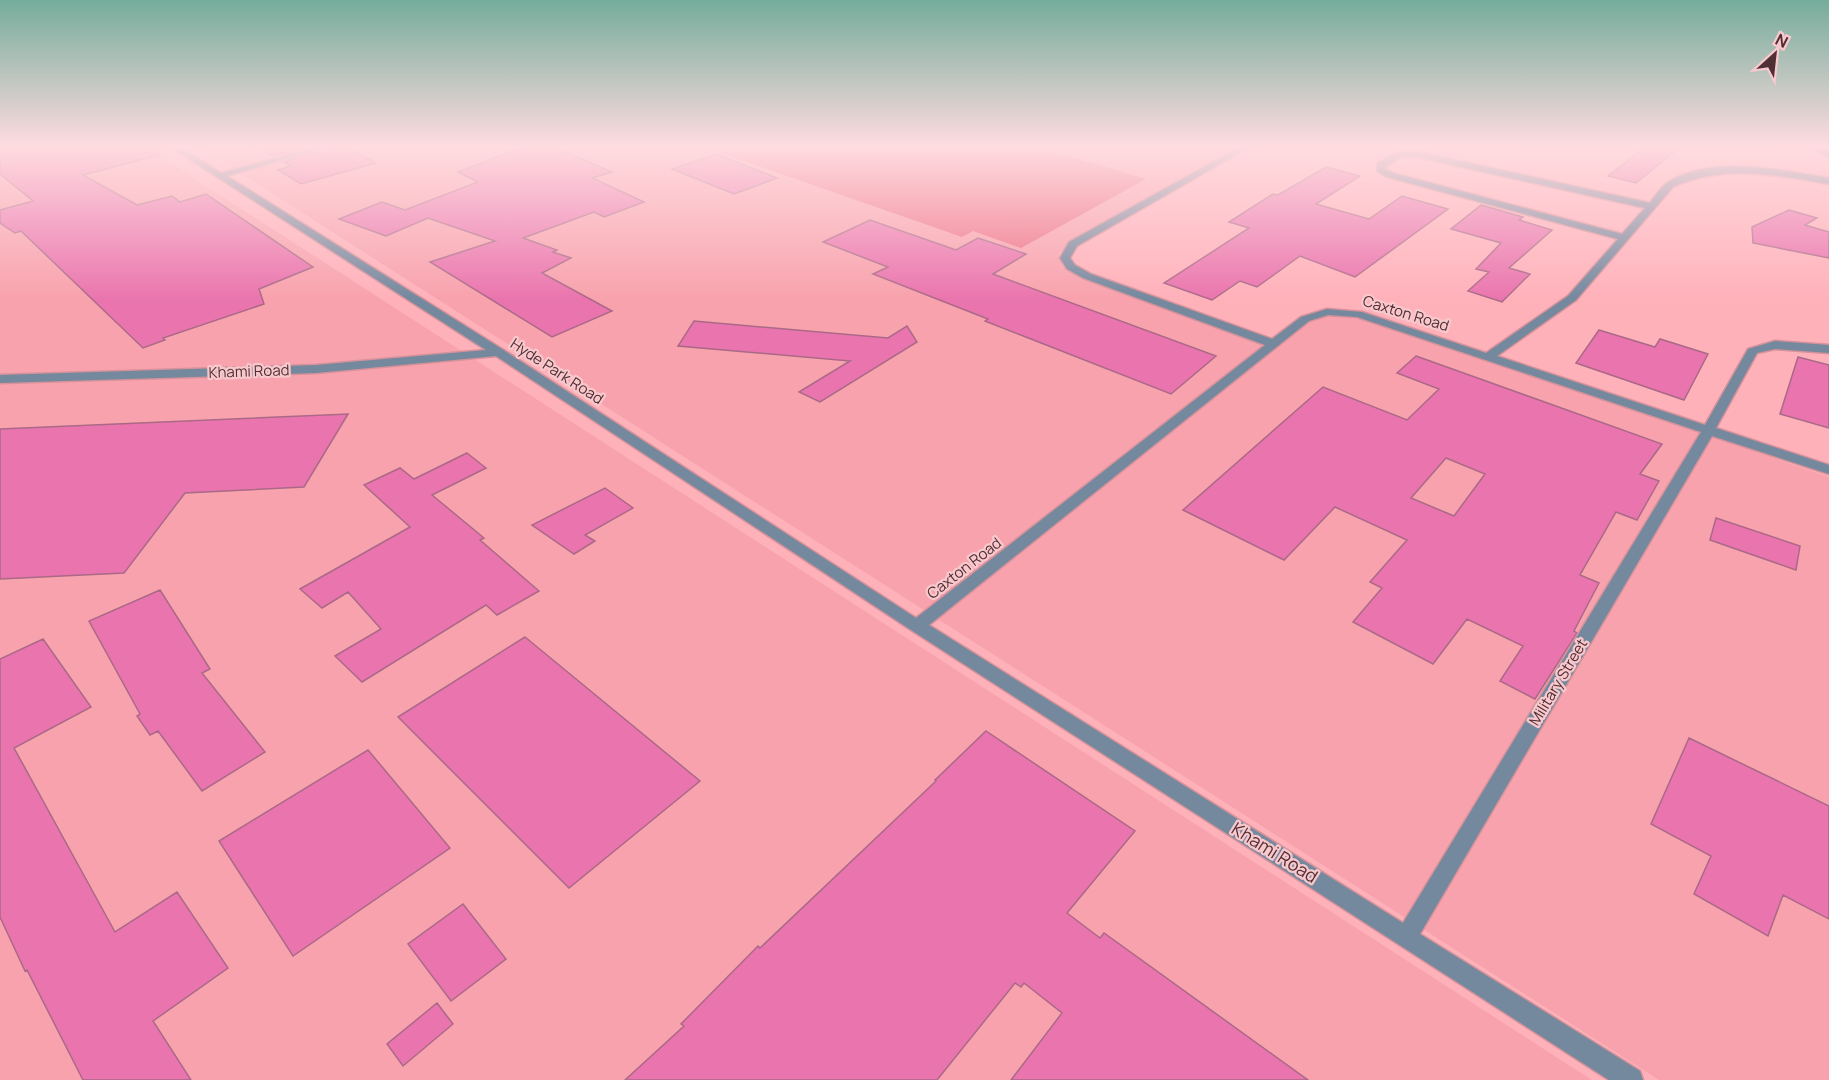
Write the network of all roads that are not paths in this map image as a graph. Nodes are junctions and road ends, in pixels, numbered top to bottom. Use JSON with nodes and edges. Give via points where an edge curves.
{"nodes":[{"id":1,"x":255,"y":198,"type":"edge"},
{"id":2,"x":1154,"y":198,"type":"edge"},
{"id":3,"x":1477,"y":198,"type":"edge"},
{"id":4,"x":1617,"y":198,"type":"edge"},
{"id":5,"x":1658,"y":198,"type":"edge"},
{"id":6,"x":1651,"y":206,"type":"junction"},
{"id":7,"x":1624,"y":238,"type":"junction"},
{"id":8,"x":1274,"y":344,"type":"junction"},
{"id":9,"x":1829,"y":348,"type":"edge"},
{"id":10,"x":498,"y":352,"type":"junction"},
{"id":11,"x":1488,"y":357,"type":"junction"},
{"id":12,"x":0,"y":379,"type":"edge"},
{"id":13,"x":1709,"y":429,"type":"junction"},
{"id":14,"x":1829,"y":470,"type":"edge"},
{"id":15,"x":917,"y":626,"type":"junction"},
{"id":16,"x":1407,"y":936,"type":"junction"},
{"id":17,"x":1631,"y":1080,"type":"edge"}],
"edges":[{"from":1,"to":10,"type":"street","name":"Hyde Park Road"},
{"from":2,"to":8,"type":"street","via":[[1073,244],[1065,258],[1067,264],[1088,276]]},
{"from":3,"to":7,"type":"street"},
{"from":4,"to":6,"type":"street"},
{"from":5,"to":6,"type":"street"},
{"from":6,"to":7,"type":"street"},
{"from":7,"to":11,"type":"street","via":[[1572,298]]},
{"from":8,"to":11,"type":"street","name":"Caxton Road","via":[[1313,315],[1342,312]]},
{"from":8,"to":15,"type":"street","name":"Caxton Road"},
{"from":9,"to":13,"type":"street","name":"Military Street","via":[[1775,345],[1752,351]]},
{"from":10,"to":12,"type":"street","name":"Khami Road","via":[[316,369]]},
{"from":10,"to":15,"type":"street","name":"Hyde Park Road"},
{"from":11,"to":13,"type":"street","name":"Caxton Road"},
{"from":13,"to":14,"type":"street","name":"Caxton Road"},
{"from":13,"to":16,"type":"street","name":"Military Street"},
{"from":15,"to":16,"type":"street","name":"Khami Road"},
{"from":16,"to":17,"type":"street","name":"Khami Road"}]}
